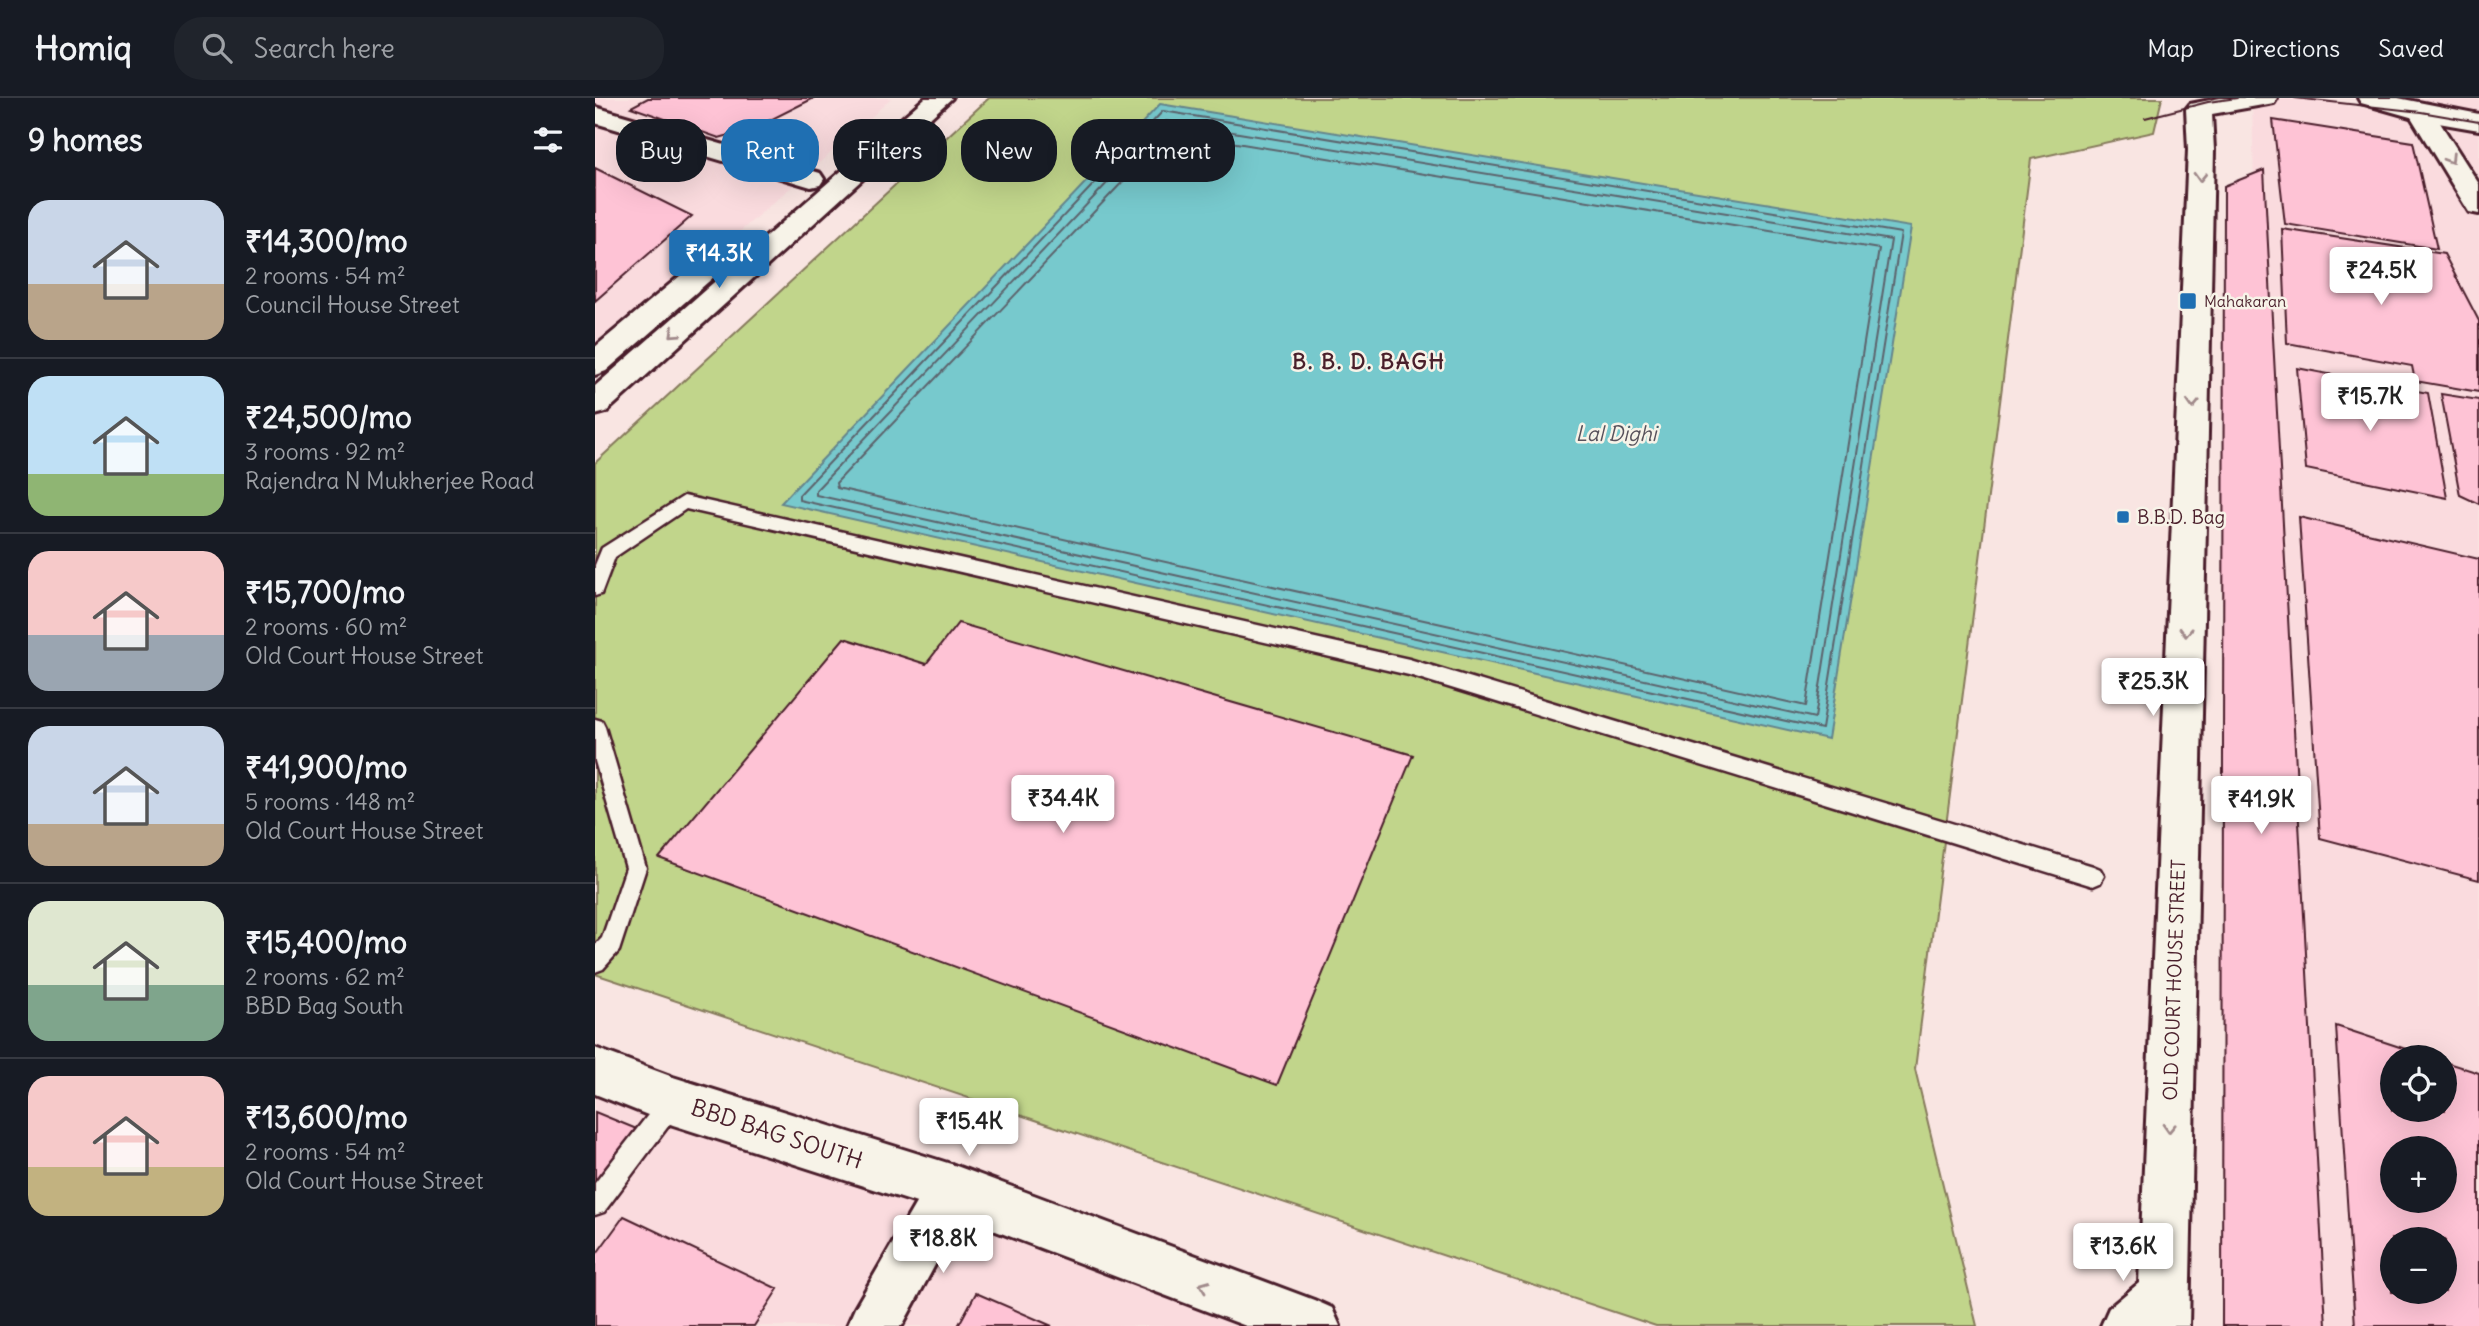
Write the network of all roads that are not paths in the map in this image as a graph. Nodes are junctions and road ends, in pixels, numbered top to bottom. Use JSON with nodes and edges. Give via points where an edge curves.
{"nodes":[{"id":1,"x":907,"y":98,"type":"edge"},
{"id":2,"x":940,"y":98,"type":"edge"},
{"id":3,"x":2265,"y":98,"type":"edge"},
{"id":4,"x":2370,"y":98,"type":"edge"},
{"id":5,"x":2190,"y":103,"type":"edge"},
{"id":6,"x":2421,"y":112,"type":"junction"},
{"id":7,"x":595,"y":115,"type":"edge"},
{"id":8,"x":2479,"y":122,"type":"edge"},
{"id":9,"x":822,"y":183,"type":"junction"},
{"id":10,"x":2479,"y":206,"type":"edge"},
{"id":11,"x":595,"y":365,"type":"edge"},
{"id":12,"x":595,"y":404,"type":"edge"},
{"id":13,"x":595,"y":589,"type":"edge"},
{"id":14,"x":595,"y":727,"type":"edge"},
{"id":15,"x":2093,"y":876,"type":"dead end"},
{"id":16,"x":595,"y":961,"type":"edge"},
{"id":17,"x":595,"y":1071,"type":"edge"},
{"id":18,"x":673,"y":1101,"type":"junction"},
{"id":19,"x":951,"y":1189,"type":"junction"},
{"id":20,"x":595,"y":1203,"type":"edge"},
{"id":21,"x":2151,"y":1316,"type":"edge"},
{"id":22,"x":1263,"y":1318,"type":"edge"},
{"id":23,"x":873,"y":1326,"type":"edge"},
{"id":24,"x":1314,"y":1326,"type":"edge"}],
"edges":[{"from":1,"to":9,"type":"main road"},
{"from":2,"to":9,"type":"main road"},
{"from":3,"to":5,"type":"main road"},
{"from":4,"to":6,"type":"main road"},
{"from":5,"to":21,"type":"main road","name":"OLD COURT HOUSE STREET","one_way":true,"via":[[2201,150]]},
{"from":6,"to":8,"type":"main road"},
{"from":6,"to":10,"type":"main road","one_way":true},
{"from":7,"to":9,"type":"main road"},
{"from":9,"to":11,"type":"main road"},
{"from":9,"to":12,"type":"main road","one_way":true},
{"from":13,"to":15,"type":"lane","via":[[608,553],[684,502],[1409,667]]},
{"from":14,"to":16,"type":"lane","via":[[636,868],[611,944]]},
{"from":17,"to":18,"type":"main road","name":"BBD BAG SOUTH"},
{"from":18,"to":19,"type":"main road","name":"BBD BAG SOUTH"},
{"from":18,"to":20,"type":"lane"},
{"from":22,"to":19,"type":"main road","name":"BBD BAG SOUTH","one_way":true},
{"from":19,"to":23,"type":"main road"},
{"from":22,"to":24,"type":"main road","name":"BBD BAG SOUTH"}]}
